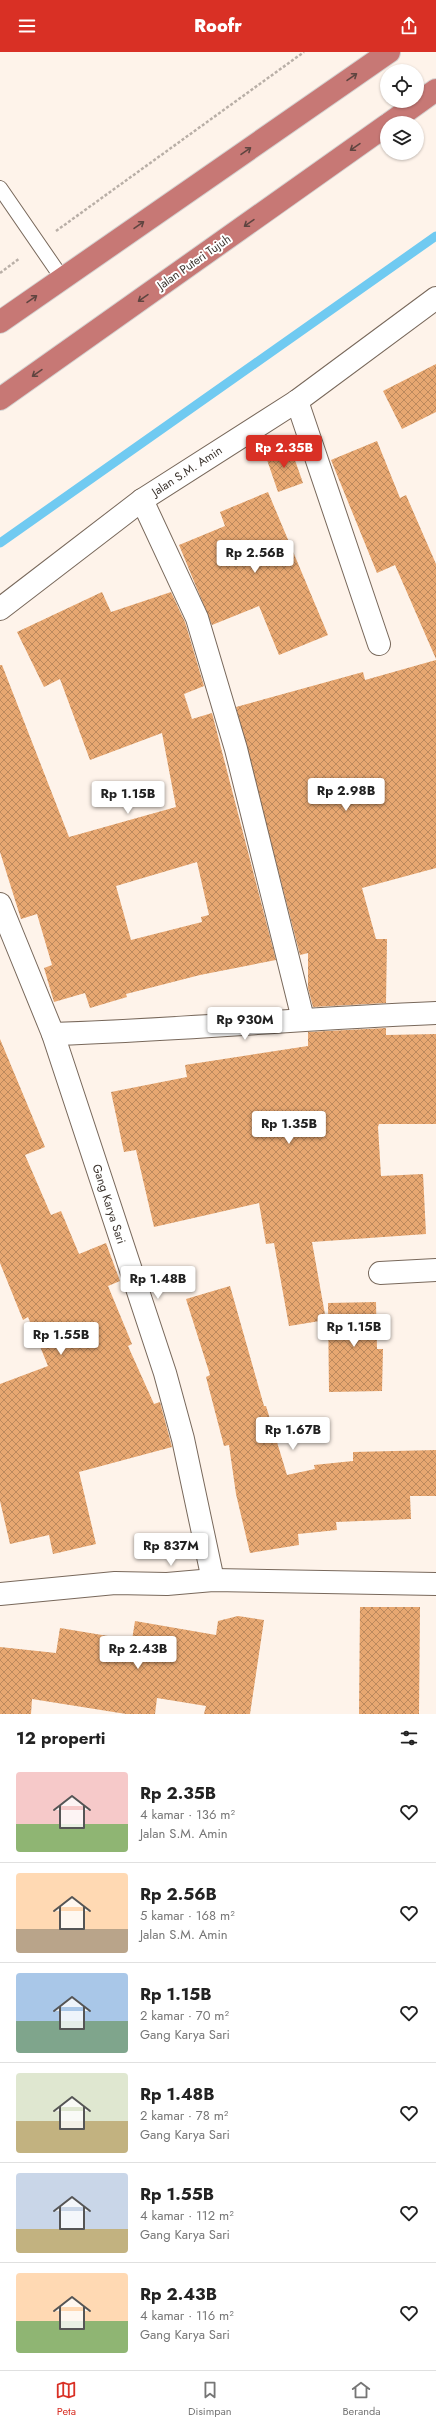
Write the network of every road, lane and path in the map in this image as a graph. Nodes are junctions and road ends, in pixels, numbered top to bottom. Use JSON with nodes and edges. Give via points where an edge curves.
{"nodes":[{"id":1,"x":304,"y":52,"type":"edge"},
{"id":2,"x":389,"y":52,"type":"edge"},
{"id":3,"x":436,"y":90,"type":"edge"},
{"id":4,"x":400,"y":116,"type":"edge"},
{"id":5,"x":380,"y":130,"type":"edge"},
{"id":6,"x":0,"y":188,"type":"edge"},
{"id":7,"x":39,"y":244,"type":"junction"},
{"id":8,"x":0,"y":273,"type":"edge"},
{"id":9,"x":62,"y":278,"type":"junction"},
{"id":10,"x":436,"y":298,"type":"edge"},
{"id":11,"x":0,"y":322,"type":"edge"},
{"id":12,"x":0,"y":399,"type":"edge"},
{"id":13,"x":297,"y":401,"type":"junction"},
{"id":14,"x":142,"y":500,"type":"junction"},
{"id":15,"x":0,"y":609,"type":"edge"},
{"id":16,"x":379,"y":644,"type":"dead end"},
{"id":17,"x":0,"y":904,"type":"edge"},
{"id":18,"x":436,"y":1013,"type":"edge"},
{"id":19,"x":303,"y":1019,"type":"junction"},
{"id":20,"x":53,"y":1034,"type":"junction"},
{"id":21,"x":436,"y":1270,"type":"edge"},
{"id":22,"x":380,"y":1273,"type":"dead end"},
{"id":23,"x":212,"y":1580,"type":"junction"},
{"id":24,"x":436,"y":1584,"type":"edge"},
{"id":25,"x":0,"y":1594,"type":"edge"}],
"edges":[{"from":1,"to":7,"type":"path"},
{"from":9,"to":2,"type":"highway","one_way":true},
{"from":3,"to":4,"type":"highway"},
{"from":5,"to":12,"type":"highway","name":"Jalan Puteri Tujuh","one_way":true},
{"from":6,"to":7,"type":"lane"},
{"from":7,"to":8,"type":"path"},
{"from":7,"to":9,"type":"lane"},
{"from":11,"to":9,"type":"highway","one_way":true},
{"from":10,"to":13,"type":"street","name":"Jalan S.M. Amin"},
{"from":13,"to":14,"type":"street","name":"Jalan S.M. Amin"},
{"from":13,"to":16,"type":"street"},
{"from":14,"to":15,"type":"street","name":"Jalan S.M. Amin"},
{"from":14,"to":19,"type":"street","via":[[197,618],[236,749]]},
{"from":17,"to":20,"type":"street","name":"Gang Karya Sari"},
{"from":18,"to":19,"type":"street"},
{"from":19,"to":20,"type":"street","via":[[157,1031]]},
{"from":20,"to":23,"type":"street","name":"Gang Karya Sari","via":[[165,1373],[183,1438]]},
{"from":21,"to":22,"type":"street"},
{"from":23,"to":24,"type":"street"},
{"from":23,"to":25,"type":"street","via":[[167,1584],[115,1584]]}]}
